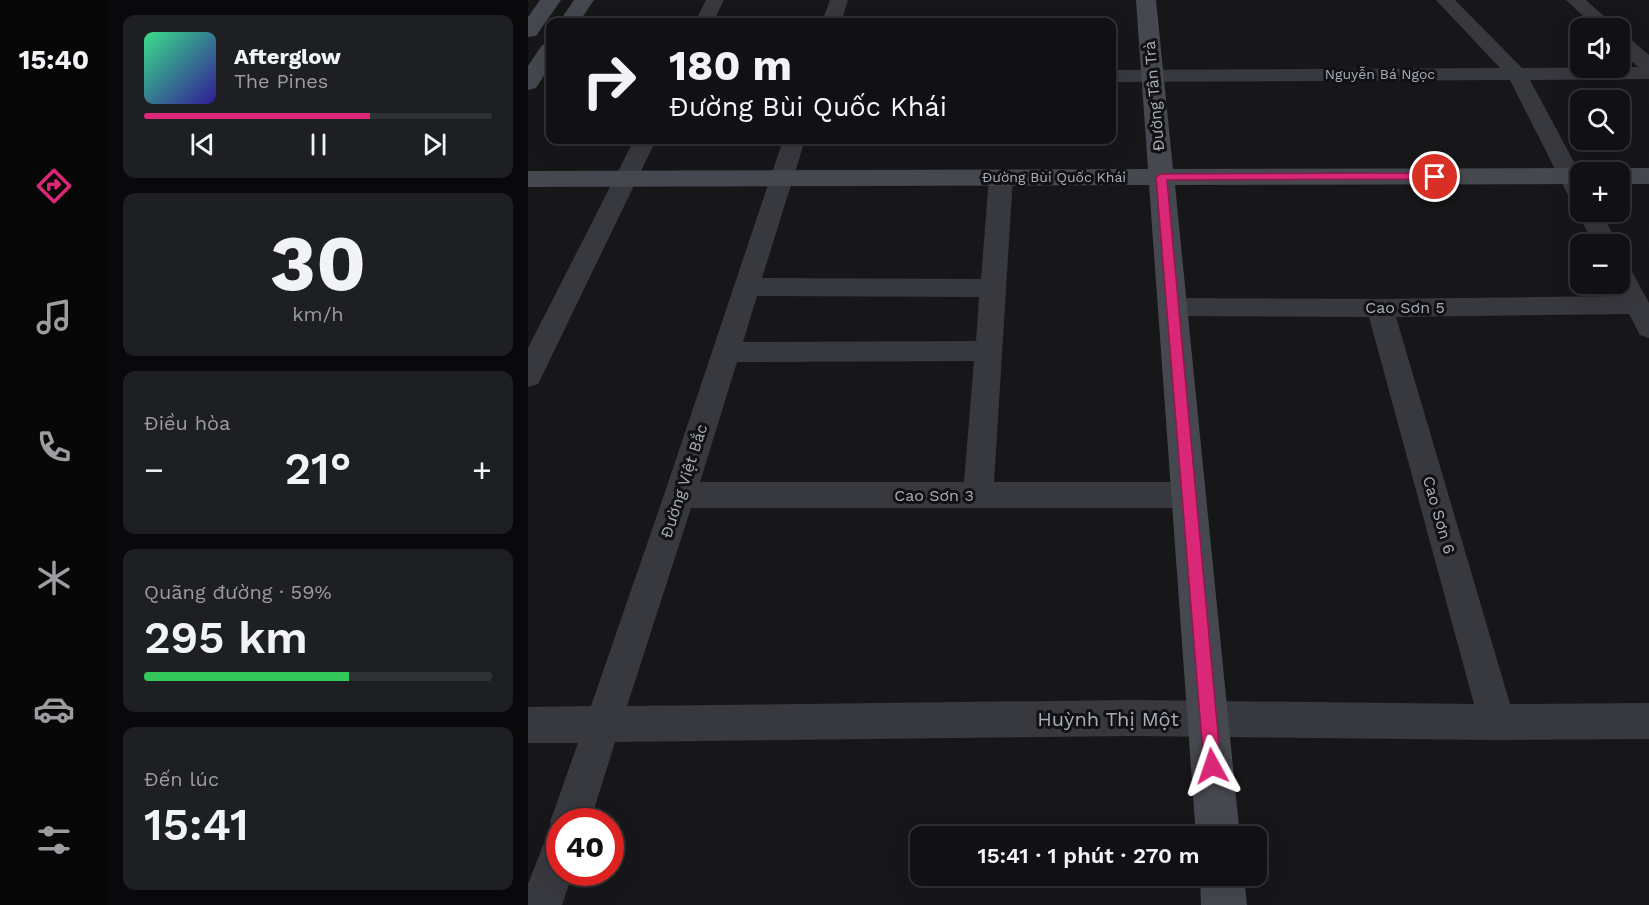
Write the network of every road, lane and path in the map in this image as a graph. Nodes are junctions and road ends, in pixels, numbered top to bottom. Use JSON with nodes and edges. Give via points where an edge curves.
{"nodes":[{"id":1,"x":551,"y":0,"type":"edge"},
{"id":2,"x":584,"y":0,"type":"edge"},
{"id":3,"x":715,"y":0,"type":"edge"},
{"id":4,"x":839,"y":0,"type":"edge"},
{"id":5,"x":1146,"y":0,"type":"edge"},
{"id":6,"x":1445,"y":0,"type":"edge"},
{"id":7,"x":1575,"y":0,"type":"edge"},
{"id":8,"x":572,"y":18,"type":"edge"},
{"id":9,"x":706,"y":18,"type":"edge"},
{"id":10,"x":833,"y":18,"type":"edge"},
{"id":11,"x":1596,"y":18,"type":"edge"},
{"id":12,"x":528,"y":31,"type":"edge"},
{"id":13,"x":1630,"y":49,"type":"edge"},
{"id":14,"x":546,"y":56,"type":"edge"},
{"id":15,"x":1649,"y":66,"type":"edge"},
{"id":16,"x":1649,"y":73,"type":"edge"},
{"id":17,"x":1517,"y":74,"type":"junction"},
{"id":18,"x":1152,"y":75,"type":"junction"},
{"id":19,"x":1116,"y":76,"type":"edge"},
{"id":20,"x":528,"y":83,"type":"edge"},
{"id":21,"x":643,"y":144,"type":"edge"},
{"id":22,"x":793,"y":144,"type":"edge"},
{"id":23,"x":1570,"y":170,"type":"edge"},
{"id":24,"x":1630,"y":176,"type":"edge"},
{"id":25,"x":1649,"y":176,"type":"edge"},
{"id":26,"x":1001,"y":177,"type":"junction"},
{"id":27,"x":1161,"y":177,"type":"junction"},
{"id":28,"x":781,"y":178,"type":"junction"},
{"id":29,"x":528,"y":179,"type":"edge"},
{"id":30,"x":625,"y":179,"type":"junction"},
{"id":31,"x":1570,"y":183,"type":"edge"},
{"id":32,"x":747,"y":287,"type":"junction"},
{"id":33,"x":993,"y":288,"type":"junction"},
{"id":34,"x":1630,"y":291,"type":"edge"},
{"id":35,"x":1637,"y":305,"type":"junction"},
{"id":36,"x":1172,"y":307,"type":"junction"},
{"id":37,"x":1380,"y":308,"type":"junction"},
{"id":38,"x":1649,"y":328,"type":"edge"},
{"id":39,"x":988,"y":351,"type":"junction"},
{"id":40,"x":726,"y":352,"type":"junction"},
{"id":41,"x":528,"y":375,"type":"edge"},
{"id":42,"x":680,"y":495,"type":"junction"},
{"id":43,"x":978,"y":495,"type":"junction"},
{"id":44,"x":1188,"y":495,"type":"junction"},
{"id":45,"x":1208,"y":719,"type":"junction"},
{"id":46,"x":1649,"y":721,"type":"edge"},
{"id":47,"x":1497,"y":722,"type":"junction"},
{"id":48,"x":528,"y":725,"type":"edge"},
{"id":49,"x":602,"y":725,"type":"junction"},
{"id":50,"x":575,"y":808,"type":"edge"},
{"id":51,"x":1217,"y":826,"type":"edge"},
{"id":52,"x":548,"y":886,"type":"edge"},
{"id":53,"x":1223,"y":886,"type":"edge"},
{"id":54,"x":542,"y":905,"type":"edge"},
{"id":55,"x":1224,"y":905,"type":"edge"}],
"edges":[{"from":1,"to":12,"type":"street"},
{"from":2,"to":8,"type":"street"},
{"from":3,"to":9,"type":"street"},
{"from":4,"to":10,"type":"street"},
{"from":5,"to":18,"type":"street","name":"Đường Tân Trà"},
{"from":6,"to":17,"type":"street"},
{"from":7,"to":11,"type":"street"},
{"from":13,"to":15,"type":"street"},
{"from":14,"to":20,"type":"street"},
{"from":16,"to":17,"type":"street","name":"Nguyễn Bá Ngọc"},
{"from":17,"to":18,"type":"street","name":"Nguyễn Bá Ngọc"},
{"from":17,"to":23,"type":"street"},
{"from":18,"to":19,"type":"street","name":"Nguyễn Bá Ngọc"},
{"from":18,"to":27,"type":"street","name":"Đường Tân Trà"},
{"from":21,"to":30,"type":"street"},
{"from":22,"to":28,"type":"street","name":"Đường Việt Bắc"},
{"from":24,"to":25,"type":"street"},
{"from":26,"to":27,"type":"street","name":"Đường Bùi Quốc Khái"},
{"from":26,"to":28,"type":"street","name":"Đường Bùi Quốc Khái"},
{"from":26,"to":33,"type":"street"},
{"from":27,"to":31,"type":"street","name":"Đường Bùi Quốc Khái"},
{"from":27,"to":36,"type":"street","name":"Đường Tân Trà"},
{"from":28,"to":30,"type":"street","name":"Đường Bùi Quốc Khái"},
{"from":28,"to":32,"type":"street","name":"Đường Việt Bắc"},
{"from":29,"to":30,"type":"street","name":"Đường Bùi Quốc Khái"},
{"from":30,"to":41,"type":"street"},
{"from":32,"to":33,"type":"street"},
{"from":32,"to":40,"type":"street","name":"Đường Việt Bắc"},
{"from":33,"to":39,"type":"street"},
{"from":34,"to":35,"type":"street"},
{"from":35,"to":37,"type":"street","name":"Cao Sơn 5"},
{"from":35,"to":38,"type":"street"},
{"from":36,"to":37,"type":"street","name":"Cao Sơn 5"},
{"from":36,"to":44,"type":"street","name":"Đường Tân Trà"},
{"from":37,"to":47,"type":"street","name":"Cao Sơn 6"},
{"from":39,"to":40,"type":"street"},
{"from":39,"to":43,"type":"street"},
{"from":40,"to":42,"type":"street","name":"Đường Việt Bắc"},
{"from":42,"to":43,"type":"street","name":"Cao Sơn 3"},
{"from":42,"to":49,"type":"street","name":"Đường Việt Bắc"},
{"from":43,"to":44,"type":"street","name":"Cao Sơn 3"},
{"from":44,"to":45,"type":"street","name":"Đường Tân Trà"},
{"from":45,"to":47,"type":"street","name":"Huỳnh Thị Một"},
{"from":45,"to":49,"type":"street","name":"Huỳnh Thị Một"},
{"from":45,"to":51,"type":"street","name":"Đường Tân Trà"},
{"from":46,"to":47,"type":"street","name":"Huỳnh Thị Một"},
{"from":48,"to":49,"type":"street","name":"Huỳnh Thị Một"},
{"from":49,"to":50,"type":"street","name":"Đường Việt Bắc"},
{"from":52,"to":54,"type":"street"},
{"from":53,"to":55,"type":"street"}]}
